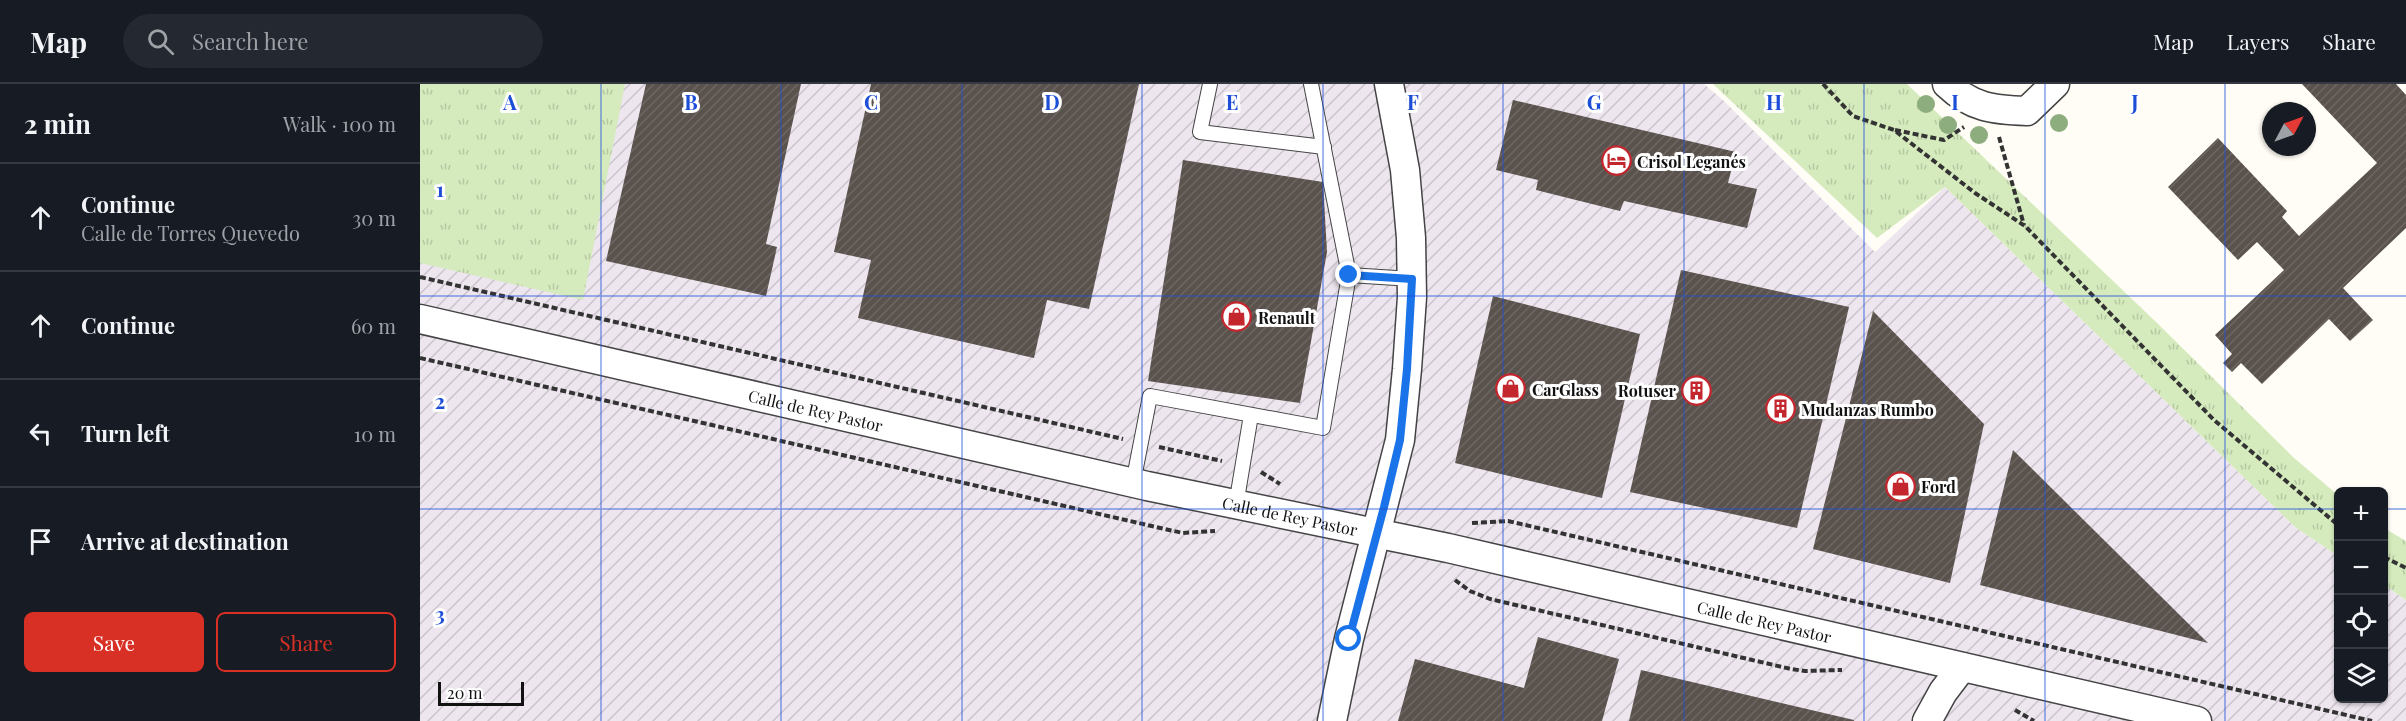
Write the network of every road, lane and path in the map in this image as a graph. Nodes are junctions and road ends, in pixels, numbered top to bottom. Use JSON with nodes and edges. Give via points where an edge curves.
{"nodes":[{"id":1,"x":1210,"y":84,"type":"edge"},
{"id":2,"x":1311,"y":84,"type":"edge"},
{"id":3,"x":1389,"y":84,"type":"edge"},
{"id":4,"x":1823,"y":84,"type":"edge"},
{"id":5,"x":1947,"y":84,"type":"edge"},
{"id":6,"x":2055,"y":84,"type":"edge"},
{"id":7,"x":1992,"y":110,"type":"junction"},
{"id":8,"x":1894,"y":130,"type":"junction"},
{"id":9,"x":1324,"y":147,"type":"junction"},
{"id":10,"x":2025,"y":226,"type":"junction"},
{"id":11,"x":1349,"y":275,"type":"junction"},
{"id":12,"x":1412,"y":279,"type":"junction"},
{"id":13,"x":420,"y":320,"type":"edge"},
{"id":14,"x":420,"y":358,"type":"edge"},
{"id":15,"x":1251,"y":415,"type":"junction"},
{"id":16,"x":1133,"y":483,"type":"junction"},
{"id":17,"x":1236,"y":506,"type":"junction"},
{"id":18,"x":2334,"y":522,"type":"edge"},
{"id":19,"x":1221,"y":531,"type":"dead end"},
{"id":20,"x":1376,"y":535,"type":"junction"},
{"id":21,"x":2388,"y":559,"type":"edge"},
{"id":22,"x":2406,"y":568,"type":"edge"},
{"id":23,"x":1450,"y":578,"type":"dead end"},
{"id":24,"x":1962,"y":667,"type":"junction"},
{"id":25,"x":1851,"y":670,"type":"dead end"},
{"id":26,"x":2008,"y":706,"type":"dead end"},
{"id":27,"x":1332,"y":721,"type":"edge"},
{"id":28,"x":1927,"y":721,"type":"edge"},
{"id":29,"x":2034,"y":721,"type":"edge"},
{"id":30,"x":2197,"y":721,"type":"edge"}],
"edges":[{"from":1,"to":9,"type":"lane","via":[[1200,132]]},
{"from":2,"to":9,"type":"lane"},
{"from":3,"to":12,"type":"street","via":[[1405,170]]},
{"from":4,"to":8,"type":"path","via":[[1853,116]]},
{"from":5,"to":7,"type":"street","via":[[1960,96]]},
{"from":6,"to":7,"type":"street","via":[[2027,111]]},
{"from":7,"to":8,"type":"path","via":[[1944,140]]},
{"from":7,"to":10,"type":"path"},
{"from":8,"to":10,"type":"path"},
{"from":9,"to":11,"type":"lane"},
{"from":10,"to":18,"type":"path","via":[[2214,420]]},
{"from":11,"to":12,"type":"lane"},
{"from":11,"to":15,"type":"lane","via":[[1323,428]]},
{"from":12,"to":20,"type":"street","via":[[1400,440]]},
{"from":13,"to":16,"type":"street","name":"Calle de Rey Pastor"},
{"from":14,"to":19,"type":"path","via":[[1168,530]]},
{"from":15,"to":16,"type":"lane","via":[[1150,396]]},
{"from":15,"to":17,"type":"lane"},
{"from":16,"to":17,"type":"street","name":"Calle de Rey Pastor"},
{"from":17,"to":20,"type":"street","name":"Calle de Rey Pastor"},
{"from":20,"to":24,"type":"street","name":"Calle de Rey Pastor"},
{"from":20,"to":27,"type":"street"},
{"from":21,"to":22,"type":"path"},
{"from":23,"to":25,"type":"path","via":[[1490,599],[1791,669]]},
{"from":24,"to":28,"type":"street"},
{"from":24,"to":30,"type":"street","name":"Calle de Rey Pastor"},
{"from":26,"to":29,"type":"path"}]}
